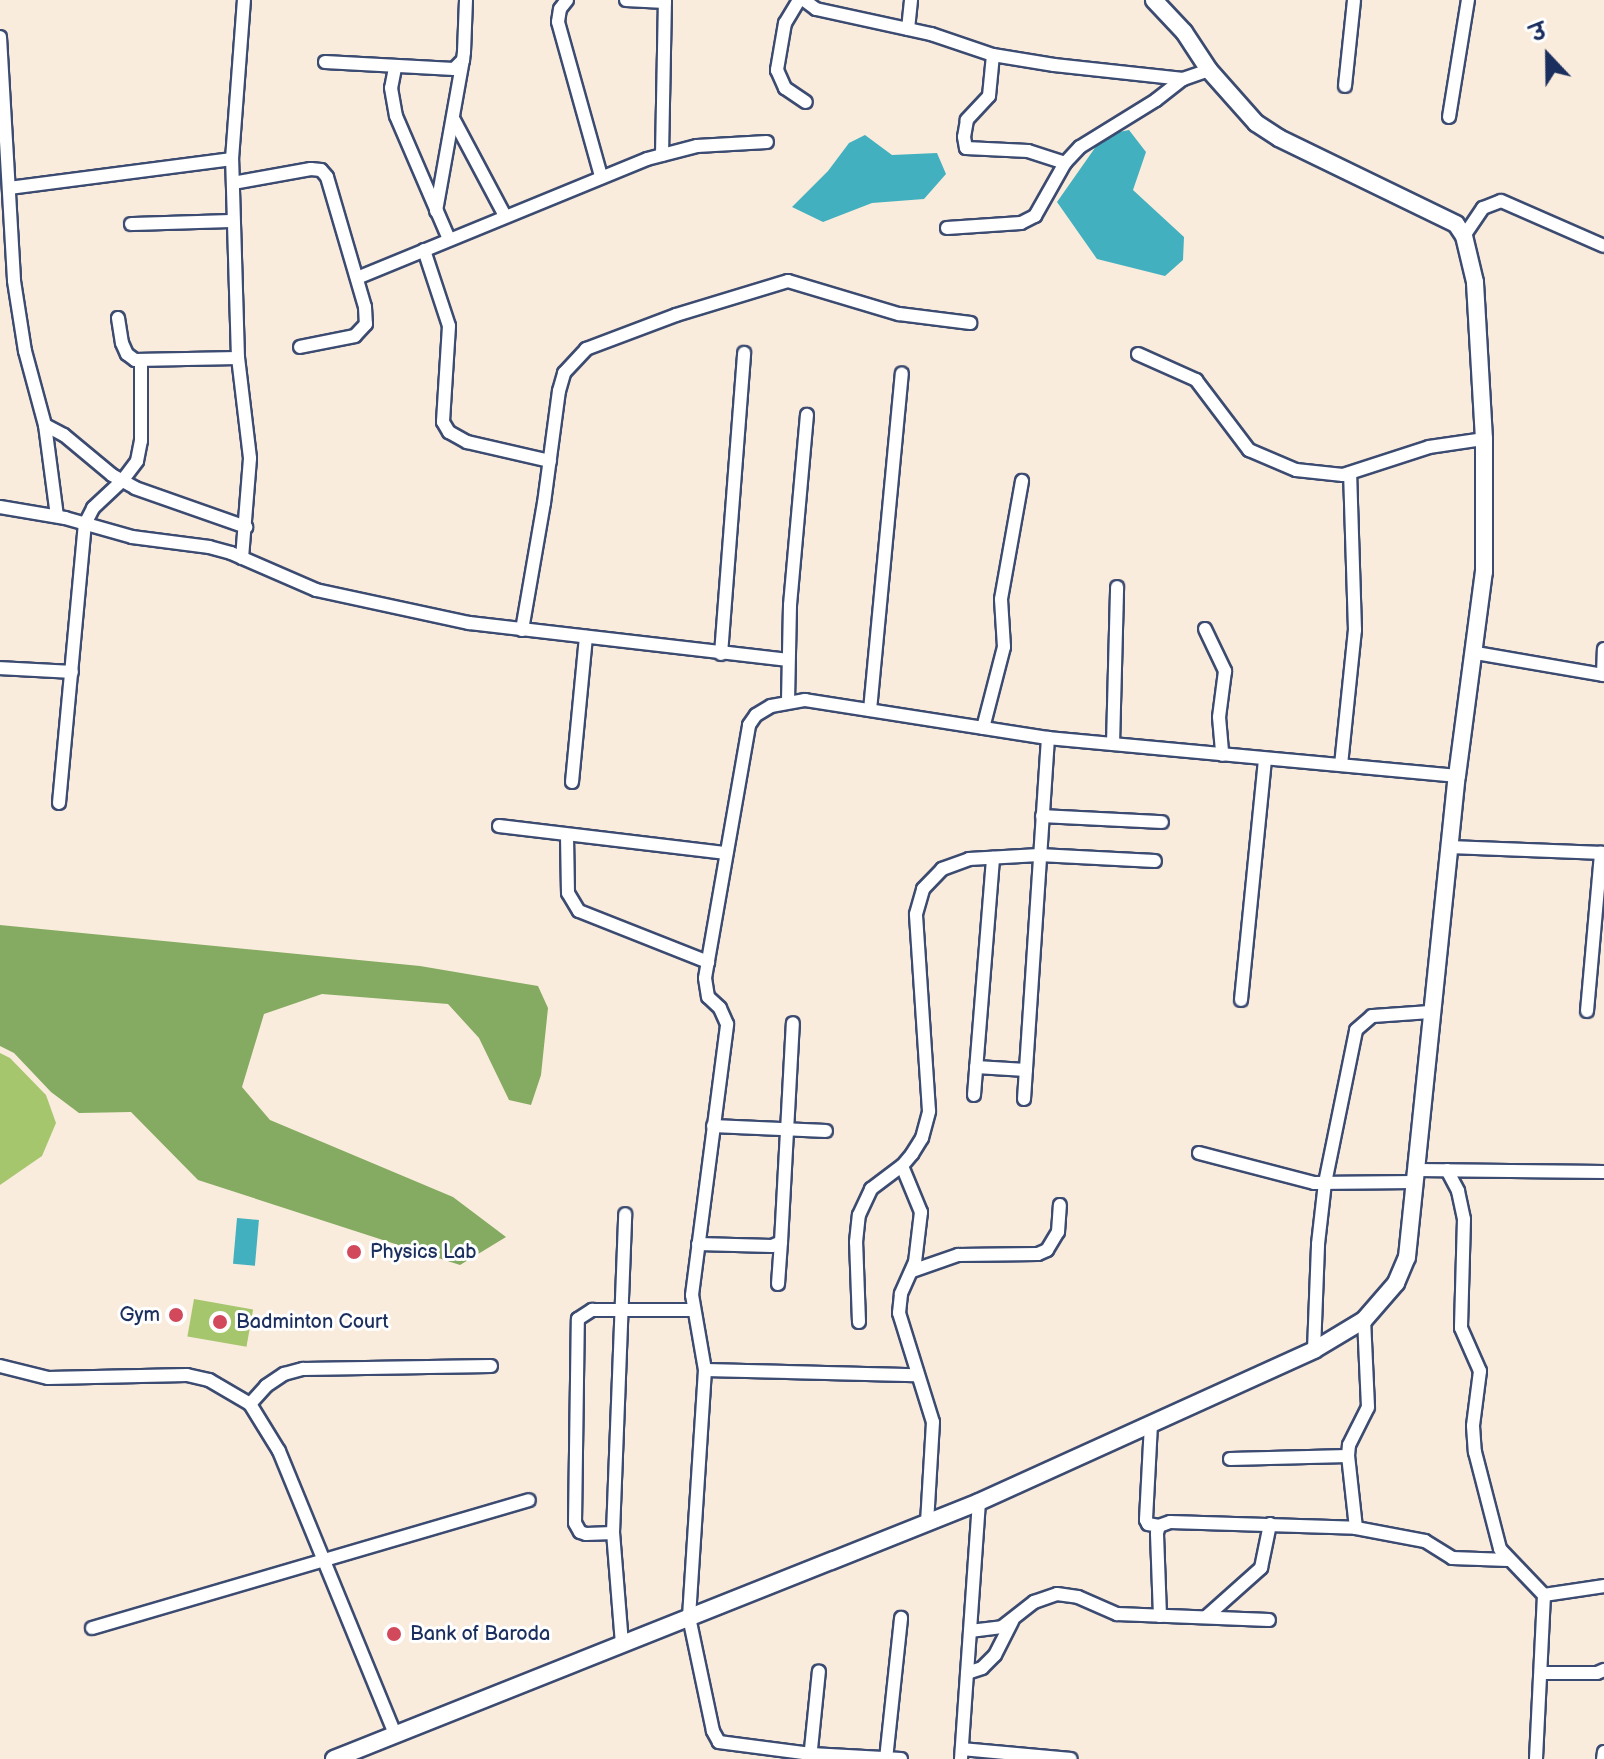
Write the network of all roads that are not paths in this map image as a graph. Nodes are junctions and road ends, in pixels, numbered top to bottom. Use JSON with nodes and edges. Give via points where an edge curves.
{"nodes":[{"id":1,"x":244,"y":0,"type":"edge"},
{"id":2,"x":466,"y":0,"type":"edge"},
{"id":3,"x":567,"y":0,"type":"edge"},
{"id":4,"x":626,"y":0,"type":"edge"},
{"id":5,"x":801,"y":0,"type":"edge"},
{"id":6,"x":911,"y":0,"type":"edge"},
{"id":7,"x":1154,"y":0,"type":"edge"},
{"id":8,"x":1354,"y":0,"type":"edge"},
{"id":9,"x":1468,"y":0,"type":"edge"},
{"id":10,"x":665,"y":1,"type":"edge"},
{"id":11,"x":908,"y":29,"type":"junction"},
{"id":12,"x":0,"y":37,"type":"edge"},
{"id":13,"x":993,"y":55,"type":"junction"},
{"id":14,"x":463,"y":60,"type":"junction"},
{"id":15,"x":325,"y":62,"type":"dead end"},
{"id":16,"x":395,"y":68,"type":"junction"},
{"id":17,"x":1209,"y":70,"type":"junction"},
{"id":18,"x":1183,"y":79,"type":"junction"},
{"id":19,"x":1345,"y":86,"type":"dead end"},
{"id":20,"x":806,"y":102,"type":"dead end"},
{"id":21,"x":1449,"y":117,"type":"dead end"},
{"id":22,"x":454,"y":119,"type":"junction"},
{"id":23,"x":767,"y":142,"type":"dead end"},
{"id":24,"x":662,"y":155,"type":"junction"},
{"id":25,"x":232,"y":159,"type":"junction"},
{"id":26,"x":1065,"y":163,"type":"junction"},
{"id":27,"x":601,"y":176,"type":"junction"},
{"id":28,"x":233,"y":183,"type":"junction"},
{"id":29,"x":9,"y":188,"type":"junction"},
{"id":30,"x":436,"y":211,"type":"junction"},
{"id":31,"x":505,"y":216,"type":"junction"},
{"id":32,"x":233,"y":221,"type":"junction"},
{"id":33,"x":6,"y":222,"type":"edge"},
{"id":34,"x":131,"y":224,"type":"dead end"},
{"id":35,"x":947,"y":228,"type":"dead end"},
{"id":36,"x":1464,"y":236,"type":"junction"},
{"id":37,"x":449,"y":239,"type":"junction"},
{"id":38,"x":1604,"y":246,"type":"edge"},
{"id":39,"x":424,"y":250,"type":"junction"},
{"id":40,"x":357,"y":278,"type":"junction"},
{"id":41,"x":118,"y":318,"type":"dead end"},
{"id":42,"x":970,"y":323,"type":"dead end"},
{"id":43,"x":300,"y":347,"type":"dead end"},
{"id":44,"x":744,"y":353,"type":"dead end"},
{"id":45,"x":1138,"y":354,"type":"dead end"},
{"id":46,"x":238,"y":358,"type":"junction"},
{"id":47,"x":141,"y":362,"type":"junction"},
{"id":48,"x":902,"y":374,"type":"dead end"},
{"id":49,"x":807,"y":415,"type":"dead end"},
{"id":50,"x":45,"y":425,"type":"junction"},
{"id":51,"x":1484,"y":439,"type":"junction"},
{"id":52,"x":550,"y":461,"type":"junction"},
{"id":53,"x":1350,"y":473,"type":"junction"},
{"id":54,"x":122,"y":481,"type":"junction"},
{"id":55,"x":1022,"y":481,"type":"dead end"},
{"id":56,"x":0,"y":507,"type":"edge"},
{"id":57,"x":57,"y":516,"type":"junction"},
{"id":58,"x":85,"y":524,"type":"junction"},
{"id":59,"x":246,"y":527,"type":"junction"},
{"id":60,"x":242,"y":558,"type":"junction"},
{"id":61,"x":1117,"y":587,"type":"dead end"},
{"id":62,"x":1205,"y":629,"type":"dead end"},
{"id":63,"x":522,"y":630,"type":"junction"},
{"id":64,"x":586,"y":637,"type":"junction"},
{"id":65,"x":1604,"y":649,"type":"edge"},
{"id":66,"x":1476,"y":653,"type":"junction"},
{"id":67,"x":721,"y":654,"type":"junction"},
{"id":68,"x":787,"y":660,"type":"junction"},
{"id":69,"x":0,"y":668,"type":"edge"},
{"id":70,"x":72,"y":672,"type":"junction"},
{"id":71,"x":1603,"y":675,"type":"edge"},
{"id":72,"x":788,"y":701,"type":"junction"},
{"id":73,"x":870,"y":710,"type":"junction"},
{"id":74,"x":983,"y":728,"type":"junction"},
{"id":75,"x":1048,"y":738,"type":"junction"},
{"id":76,"x":1113,"y":744,"type":"junction"},
{"id":77,"x":1222,"y":755,"type":"junction"},
{"id":78,"x":1265,"y":759,"type":"junction"},
{"id":79,"x":1341,"y":765,"type":"junction"},
{"id":80,"x":1457,"y":776,"type":"junction"},
{"id":81,"x":572,"y":782,"type":"dead end"},
{"id":82,"x":59,"y":803,"type":"dead end"},
{"id":83,"x":1042,"y":816,"type":"junction"},
{"id":84,"x":1162,"y":822,"type":"dead end"},
{"id":85,"x":499,"y":826,"type":"dead end"},
{"id":86,"x":567,"y":836,"type":"junction"},
{"id":87,"x":1449,"y":847,"type":"junction"},
{"id":88,"x":726,"y":853,"type":"junction"},
{"id":89,"x":1602,"y":853,"type":"edge"},
{"id":90,"x":1039,"y":855,"type":"junction"},
{"id":91,"x":993,"y":858,"type":"junction"},
{"id":92,"x":1155,"y":861,"type":"dead end"},
{"id":93,"x":708,"y":962,"type":"junction"},
{"id":94,"x":1241,"y":1000,"type":"dead end"},
{"id":95,"x":1587,"y":1011,"type":"dead end"},
{"id":96,"x":1431,"y":1012,"type":"junction"},
{"id":97,"x":793,"y":1023,"type":"dead end"},
{"id":98,"x":976,"y":1067,"type":"junction"},
{"id":99,"x":1026,"y":1070,"type":"junction"},
{"id":100,"x":974,"y":1095,"type":"dead end"},
{"id":101,"x":1024,"y":1099,"type":"dead end"},
{"id":102,"x":713,"y":1126,"type":"junction"},
{"id":103,"x":789,"y":1128,"type":"junction"},
{"id":104,"x":826,"y":1131,"type":"dead end"},
{"id":105,"x":1199,"y":1153,"type":"dead end"},
{"id":106,"x":902,"y":1166,"type":"junction"},
{"id":107,"x":1447,"y":1170,"type":"junction"},
{"id":108,"x":1604,"y":1172,"type":"edge"},
{"id":109,"x":1416,"y":1176,"type":"junction"},
{"id":110,"x":1325,"y":1183,"type":"junction"},
{"id":111,"x":1060,"y":1205,"type":"dead end"},
{"id":112,"x":625,"y":1214,"type":"dead end"},
{"id":113,"x":781,"y":1242,"type":"junction"},
{"id":114,"x":698,"y":1244,"type":"junction"},
{"id":115,"x":912,"y":1271,"type":"junction"},
{"id":116,"x":778,"y":1284,"type":"dead end"},
{"id":117,"x":692,"y":1310,"type":"junction"},
{"id":118,"x":619,"y":1311,"type":"junction"},
{"id":119,"x":1364,"y":1320,"type":"junction"},
{"id":120,"x":859,"y":1322,"type":"dead end"},
{"id":121,"x":1314,"y":1350,"type":"junction"},
{"id":122,"x":0,"y":1366,"type":"edge"},
{"id":123,"x":491,"y":1366,"type":"dead end"},
{"id":124,"x":705,"y":1370,"type":"junction"},
{"id":125,"x":916,"y":1375,"type":"junction"},
{"id":126,"x":250,"y":1404,"type":"junction"},
{"id":127,"x":1151,"y":1424,"type":"junction"},
{"id":128,"x":1348,"y":1456,"type":"junction"},
{"id":129,"x":1230,"y":1459,"type":"dead end"},
{"id":130,"x":529,"y":1500,"type":"dead end"},
{"id":131,"x":979,"y":1502,"type":"junction"},
{"id":132,"x":927,"y":1522,"type":"junction"},
{"id":133,"x":1270,"y":1524,"type":"junction"},
{"id":134,"x":1159,"y":1526,"type":"junction"},
{"id":135,"x":1356,"y":1528,"type":"junction"},
{"id":136,"x":613,"y":1533,"type":"junction"},
{"id":137,"x":324,"y":1560,"type":"junction"},
{"id":138,"x":1508,"y":1560,"type":"junction"},
{"id":139,"x":1604,"y":1586,"type":"edge"},
{"id":140,"x":1544,"y":1595,"type":"junction"},
{"id":141,"x":1160,"y":1616,"type":"junction"},
{"id":142,"x":689,"y":1617,"type":"junction"},
{"id":143,"x":1206,"y":1617,"type":"junction"},
{"id":144,"x":901,"y":1618,"type":"dead end"},
{"id":145,"x":1269,"y":1620,"type":"dead end"},
{"id":146,"x":1012,"y":1621,"type":"junction"},
{"id":147,"x":92,"y":1628,"type":"dead end"},
{"id":148,"x":970,"y":1631,"type":"junction"},
{"id":149,"x":622,"y":1644,"type":"junction"},
{"id":150,"x":1604,"y":1670,"type":"edge"},
{"id":151,"x":819,"y":1671,"type":"dead end"},
{"id":152,"x":967,"y":1673,"type":"junction"},
{"id":153,"x":1541,"y":1673,"type":"junction"},
{"id":154,"x":395,"y":1734,"type":"junction"},
{"id":155,"x":735,"y":1752,"type":"edge"},
{"id":156,"x":1604,"y":1752,"type":"edge"},
{"id":157,"x":962,"y":1754,"type":"edge"},
{"id":158,"x":810,"y":1756,"type":"edge"},
{"id":159,"x":886,"y":1758,"type":"edge"},
{"id":160,"x":334,"y":1759,"type":"edge"},
{"id":161,"x":901,"y":1759,"type":"edge"},
{"id":162,"x":1071,"y":1759,"type":"edge"},
{"id":163,"x":1536,"y":1759,"type":"edge"},
{"id":164,"x":1603,"y":1759,"type":"edge"}],
"edges":[{"from":1,"to":25,"type":"street"},
{"from":2,"to":14,"type":"street"},
{"from":3,"to":27,"type":"street","via":[[558,22]]},
{"from":4,"to":10,"type":"street"},
{"from":5,"to":11,"type":"street","via":[[816,9]]},
{"from":5,"to":20,"type":"street","via":[[785,23],[777,70],[785,88]]},
{"from":6,"to":11,"type":"street"},
{"from":7,"to":17,"type":"street"},
{"from":8,"to":19,"type":"street"},
{"from":9,"to":21,"type":"street"},
{"from":10,"to":24,"type":"street"},
{"from":11,"to":13,"type":"street"},
{"from":12,"to":29,"type":"street"},
{"from":13,"to":18,"type":"street"},
{"from":13,"to":26,"type":"street","via":[[989,96],[967,120],[966,148],[1028,151]]},
{"from":14,"to":16,"type":"street","via":[[446,71]]},
{"from":14,"to":22,"type":"street"},
{"from":15,"to":16,"type":"street"},
{"from":16,"to":30,"type":"street","via":[[392,105]]},
{"from":17,"to":18,"type":"street"},
{"from":17,"to":36,"type":"street","via":[[1256,123],[1279,138],[1444,215]]},
{"from":18,"to":26,"type":"street"},
{"from":22,"to":30,"type":"street"},
{"from":22,"to":31,"type":"street"},
{"from":23,"to":24,"type":"street","via":[[720,143]]},
{"from":24,"to":27,"type":"street"},
{"from":25,"to":28,"type":"street"},
{"from":25,"to":29,"type":"street"},
{"from":26,"to":35,"type":"street","via":[[1035,216],[1021,223]]},
{"from":27,"to":31,"type":"street"},
{"from":28,"to":32,"type":"street"},
{"from":28,"to":40,"type":"street","via":[[321,170]]},
{"from":29,"to":33,"type":"street"},
{"from":30,"to":37,"type":"street"},
{"from":31,"to":37,"type":"street"},
{"from":32,"to":34,"type":"street"},
{"from":32,"to":46,"type":"street"},
{"from":33,"to":50,"type":"street","via":[[18,313]]},
{"from":36,"to":38,"type":"street","via":[[1483,208],[1501,201]]},
{"from":36,"to":51,"type":"street","via":[[1475,282]]},
{"from":37,"to":39,"type":"street"},
{"from":39,"to":40,"type":"street"},
{"from":39,"to":52,"type":"street","via":[[449,326],[443,422],[467,442]]},
{"from":40,"to":43,"type":"street","via":[[367,317],[362,330]]},
{"from":41,"to":47,"type":"street","via":[[127,354]]},
{"from":42,"to":52,"type":"street","via":[[899,314],[801,282],[774,283],[732,296],[599,343],[573,360],[559,391]]},
{"from":44,"to":67,"type":"street"},
{"from":45,"to":53,"type":"street","via":[[1196,380],[1238,439],[1265,459],[1321,474]]},
{"from":46,"to":47,"type":"street"},
{"from":46,"to":59,"type":"street","via":[[250,458]]},
{"from":47,"to":54,"type":"street","via":[[141,441],[137,461]]},
{"from":48,"to":73,"type":"street"},
{"from":49,"to":68,"type":"street"},
{"from":50,"to":54,"type":"street"},
{"from":50,"to":57,"type":"street"},
{"from":51,"to":53,"type":"street","via":[[1429,447]]},
{"from":51,"to":66,"type":"street","via":[[1484,572]]},
{"from":52,"to":63,"type":"street"},
{"from":53,"to":79,"type":"street","via":[[1355,630]]},
{"from":54,"to":58,"type":"street","via":[[93,508]]},
{"from":54,"to":59,"type":"street"},
{"from":55,"to":74,"type":"street","via":[[1001,599],[1004,647]]},
{"from":56,"to":57,"type":"street"},
{"from":57,"to":58,"type":"street"},
{"from":58,"to":60,"type":"street"},
{"from":58,"to":70,"type":"street"},
{"from":59,"to":60,"type":"street"},
{"from":60,"to":63,"type":"street","via":[[316,590]]},
{"from":61,"to":76,"type":"street"},
{"from":62,"to":77,"type":"street","via":[[1225,671],[1219,717]]},
{"from":63,"to":64,"type":"street"},
{"from":64,"to":67,"type":"street"},
{"from":64,"to":81,"type":"street"},
{"from":65,"to":71,"type":"street"},
{"from":66,"to":71,"type":"street"},
{"from":66,"to":80,"type":"street"},
{"from":67,"to":68,"type":"street"},
{"from":68,"to":72,"type":"street"},
{"from":69,"to":70,"type":"street"},
{"from":70,"to":82,"type":"street"},
{"from":72,"to":73,"type":"street"},
{"from":72,"to":88,"type":"street","via":[[756,715],[749,725]]},
{"from":73,"to":74,"type":"street"},
{"from":74,"to":75,"type":"street"},
{"from":75,"to":76,"type":"street"},
{"from":75,"to":83,"type":"street"},
{"from":76,"to":77,"type":"street"},
{"from":77,"to":78,"type":"street"},
{"from":78,"to":79,"type":"street"},
{"from":78,"to":94,"type":"street"},
{"from":79,"to":80,"type":"street"},
{"from":80,"to":87,"type":"street"},
{"from":83,"to":84,"type":"street"},
{"from":83,"to":90,"type":"street"},
{"from":85,"to":86,"type":"street"},
{"from":86,"to":88,"type":"street"},
{"from":86,"to":93,"type":"street","via":[[568,893],[579,911]]},
{"from":87,"to":89,"type":"street"},
{"from":87,"to":96,"type":"street"},
{"from":88,"to":93,"type":"street"},
{"from":89,"to":95,"type":"street"},
{"from":90,"to":91,"type":"street"},
{"from":90,"to":92,"type":"street"},
{"from":90,"to":99,"type":"street"},
{"from":91,"to":98,"type":"street"},
{"from":91,"to":106,"type":"street","via":[[969,859],[942,869],[918,900],[929,1111],[922,1138]]},
{"from":93,"to":102,"type":"street","via":[[705,988],[727,1024]]},
{"from":96,"to":109,"type":"street"},
{"from":96,"to":110,"type":"street","via":[[1372,1016],[1356,1030]]},
{"from":97,"to":103,"type":"street"},
{"from":98,"to":99,"type":"street"},
{"from":98,"to":100,"type":"street"},
{"from":99,"to":101,"type":"street"},
{"from":102,"to":103,"type":"street"},
{"from":102,"to":114,"type":"street"},
{"from":103,"to":104,"type":"street"},
{"from":103,"to":113,"type":"street"},
{"from":105,"to":110,"type":"street"},
{"from":106,"to":115,"type":"street","via":[[921,1212]]},
{"from":106,"to":120,"type":"street","via":[[871,1189],[859,1215]]},
{"from":107,"to":108,"type":"street"},
{"from":107,"to":109,"type":"street"},
{"from":107,"to":138,"type":"street","via":[[1464,1219],[1461,1328],[1480,1371],[1473,1444],[1500,1549]]},
{"from":109,"to":110,"type":"street"},
{"from":109,"to":119,"type":"street","via":[[1407,1257],[1396,1283]]},
{"from":110,"to":121,"type":"street"},
{"from":111,"to":115,"type":"street","via":[[1058,1232],[1047,1250],[958,1255]]},
{"from":112,"to":118,"type":"street"},
{"from":113,"to":114,"type":"street"},
{"from":113,"to":116,"type":"street"},
{"from":114,"to":117,"type":"street"},
{"from":115,"to":125,"type":"street","via":[[899,1313]]},
{"from":117,"to":118,"type":"street"},
{"from":117,"to":124,"type":"street"},
{"from":118,"to":136,"type":"street"},
{"from":118,"to":136,"type":"street","via":[[586,1311],[578,1319],[575,1523],[586,1534]]},
{"from":119,"to":121,"type":"street"},
{"from":119,"to":128,"type":"street","via":[[1368,1407]]},
{"from":121,"to":127,"type":"street"},
{"from":122,"to":126,"type":"street","via":[[48,1378],[187,1375],[209,1380]]},
{"from":123,"to":126,"type":"street","via":[[303,1369],[275,1380]]},
{"from":124,"to":125,"type":"street"},
{"from":124,"to":142,"type":"street"},
{"from":125,"to":132,"type":"street","via":[[933,1422]]},
{"from":126,"to":137,"type":"street","via":[[279,1451]]},
{"from":127,"to":131,"type":"street"},
{"from":127,"to":134,"type":"street","via":[[1146,1520]]},
{"from":128,"to":129,"type":"street"},
{"from":128,"to":135,"type":"street"},
{"from":130,"to":137,"type":"street"},
{"from":131,"to":132,"type":"street"},
{"from":131,"to":148,"type":"street"},
{"from":132,"to":142,"type":"street"},
{"from":133,"to":134,"type":"street"},
{"from":133,"to":135,"type":"street"},
{"from":133,"to":143,"type":"street","via":[[1261,1568]]},
{"from":134,"to":141,"type":"street"},
{"from":135,"to":138,"type":"street","via":[[1425,1541],[1452,1558]]},
{"from":136,"to":149,"type":"street"},
{"from":137,"to":147,"type":"street"},
{"from":137,"to":154,"type":"street"},
{"from":138,"to":140,"type":"street"},
{"from":139,"to":140,"type":"street"},
{"from":140,"to":153,"type":"street"},
{"from":141,"to":143,"type":"street"},
{"from":141,"to":146,"type":"street","via":[[1106,1612],[1078,1597],[1057,1594],[1034,1602]]},
{"from":142,"to":149,"type":"street"},
{"from":142,"to":155,"type":"street","via":[[714,1737]]},
{"from":143,"to":145,"type":"street"},
{"from":144,"to":159,"type":"street"},
{"from":146,"to":148,"type":"street","via":[[993,1630]]},
{"from":146,"to":152,"type":"street","via":[[995,1655]]},
{"from":148,"to":152,"type":"street"},
{"from":149,"to":154,"type":"street"},
{"from":150,"to":153,"type":"street"},
{"from":151,"to":158,"type":"street"},
{"from":152,"to":157,"type":"street"},
{"from":153,"to":163,"type":"street"},
{"from":154,"to":160,"type":"street"},
{"from":155,"to":158,"type":"street"},
{"from":156,"to":164,"type":"street"},
{"from":157,"to":162,"type":"street"},
{"from":158,"to":159,"type":"street"},
{"from":159,"to":161,"type":"street"}]}
